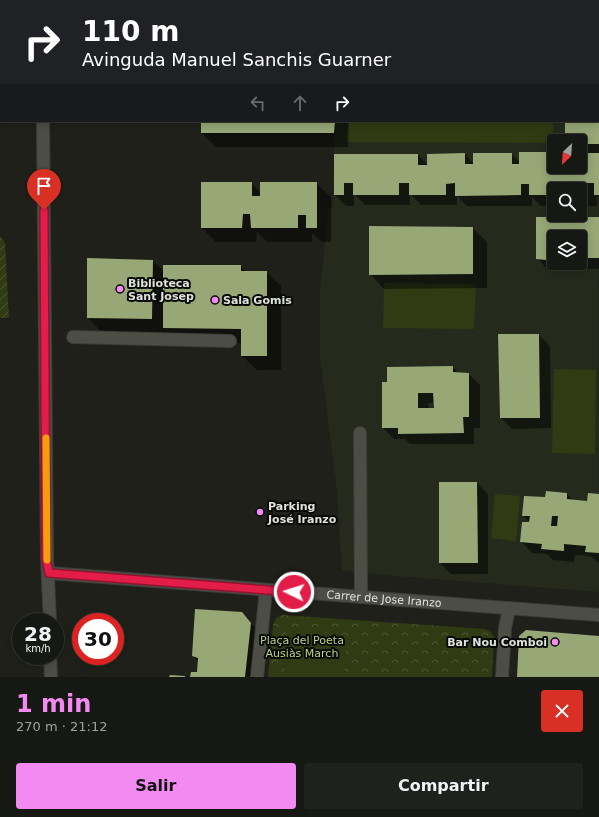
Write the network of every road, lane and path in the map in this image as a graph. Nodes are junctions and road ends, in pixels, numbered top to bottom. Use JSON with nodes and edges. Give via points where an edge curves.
{"nodes":[{"id":1,"x":43,"y":122,"type":"edge"},
{"id":2,"x":73,"y":337,"type":"dead end"},
{"id":3,"x":230,"y":341,"type":"dead end"},
{"id":4,"x":360,"y":433,"type":"dead end"},
{"id":5,"x":49,"y":573,"type":"junction"},
{"id":6,"x":266,"y":590,"type":"junction"},
{"id":7,"x":361,"y":597,"type":"junction"},
{"id":8,"x":509,"y":608,"type":"junction"},
{"id":9,"x":50,"y":613,"type":"edge"},
{"id":10,"x":599,"y":615,"type":"edge"},
{"id":11,"x":50,"y":665,"type":"edge"},
{"id":12,"x":51,"y":677,"type":"edge"},
{"id":13,"x":257,"y":677,"type":"edge"},
{"id":14,"x":502,"y":677,"type":"edge"}],
"edges":[{"from":1,"to":5,"type":"street","via":[[46,558]]},
{"from":2,"to":3,"type":"street"},
{"from":4,"to":7,"type":"street"},
{"from":5,"to":6,"type":"street","name":"Carrer de Jose Iranzo"},
{"from":5,"to":9,"type":"street"},
{"from":6,"to":7,"type":"street","name":"Carrer de Jose Iranzo"},
{"from":6,"to":13,"type":"street"},
{"from":7,"to":8,"type":"street","name":"Carrer de Jose Iranzo"},
{"from":8,"to":10,"type":"street","name":"Carrer de Jose Iranzo"},
{"from":8,"to":14,"type":"street"},
{"from":11,"to":12,"type":"street"}]}
